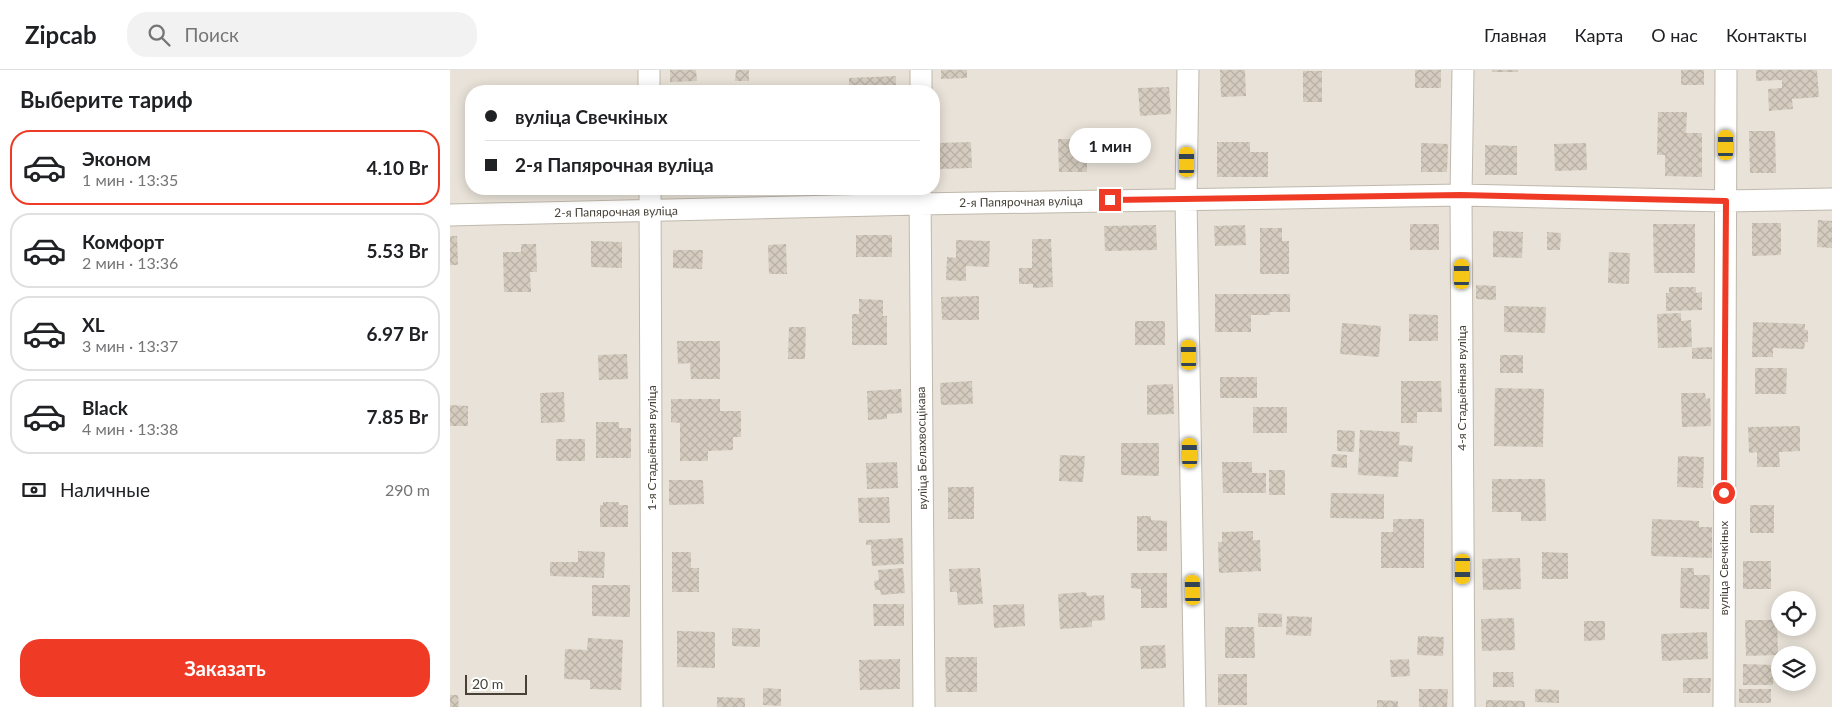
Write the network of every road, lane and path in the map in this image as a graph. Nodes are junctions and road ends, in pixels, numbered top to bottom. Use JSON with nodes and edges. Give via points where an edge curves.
{"nodes":[{"id":1,"x":649,"y":70,"type":"edge"},
{"id":2,"x":921,"y":70,"type":"edge"},
{"id":3,"x":1188,"y":70,"type":"edge"},
{"id":4,"x":1463,"y":70,"type":"edge"},
{"id":5,"x":1726,"y":70,"type":"edge"},
{"id":6,"x":649,"y":85,"type":"edge"},
{"id":7,"x":921,"y":85,"type":"edge"},
{"id":8,"x":650,"y":195,"type":"edge"},
{"id":9,"x":1461,"y":195,"type":"junction"},
{"id":10,"x":920,"y":196,"type":"edge"},
{"id":11,"x":1186,"y":199,"type":"junction"},
{"id":12,"x":1832,"y":199,"type":"edge"},
{"id":13,"x":1726,"y":201,"type":"junction"},
{"id":14,"x":651,"y":211,"type":"junction"},
{"id":15,"x":450,"y":215,"type":"edge"},
{"id":16,"x":652,"y":707,"type":"edge"},
{"id":17,"x":924,"y":707,"type":"edge"},
{"id":18,"x":1195,"y":707,"type":"edge"},
{"id":19,"x":1464,"y":707,"type":"edge"},
{"id":20,"x":1724,"y":707,"type":"edge"}],
"edges":[{"from":1,"to":6,"type":"street"},
{"from":2,"to":7,"type":"street"},
{"from":3,"to":11,"type":"street"},
{"from":4,"to":9,"type":"street","name":"4-я Стадыённая вуліца"},
{"from":5,"to":13,"type":"street","name":"вуліца Свечкіных"},
{"from":8,"to":14,"type":"street","name":"1-я Стадыённая вуліца"},
{"from":9,"to":11,"type":"street","name":"2-я Папярочная вуліца"},
{"from":9,"to":13,"type":"street","name":"2-я Папярочная вуліца"},
{"from":9,"to":19,"type":"street","name":"4-я Стадыённая вуліца"},
{"from":10,"to":11,"type":"street","name":"2-я Папярочная вуліца"},
{"from":10,"to":14,"type":"street","name":"2-я Папярочная вуліца"},
{"from":10,"to":17,"type":"street","name":"вуліца Белахвосцікава"},
{"from":11,"to":18,"type":"street"},
{"from":12,"to":13,"type":"street","name":"2-я Папярочная вуліца"},
{"from":13,"to":20,"type":"street","name":"вуліца Свечкіных"},
{"from":14,"to":15,"type":"street","name":"2-я Папярочная вуліца"},
{"from":14,"to":16,"type":"street","name":"1-я Стадыённая вуліца"}]}
